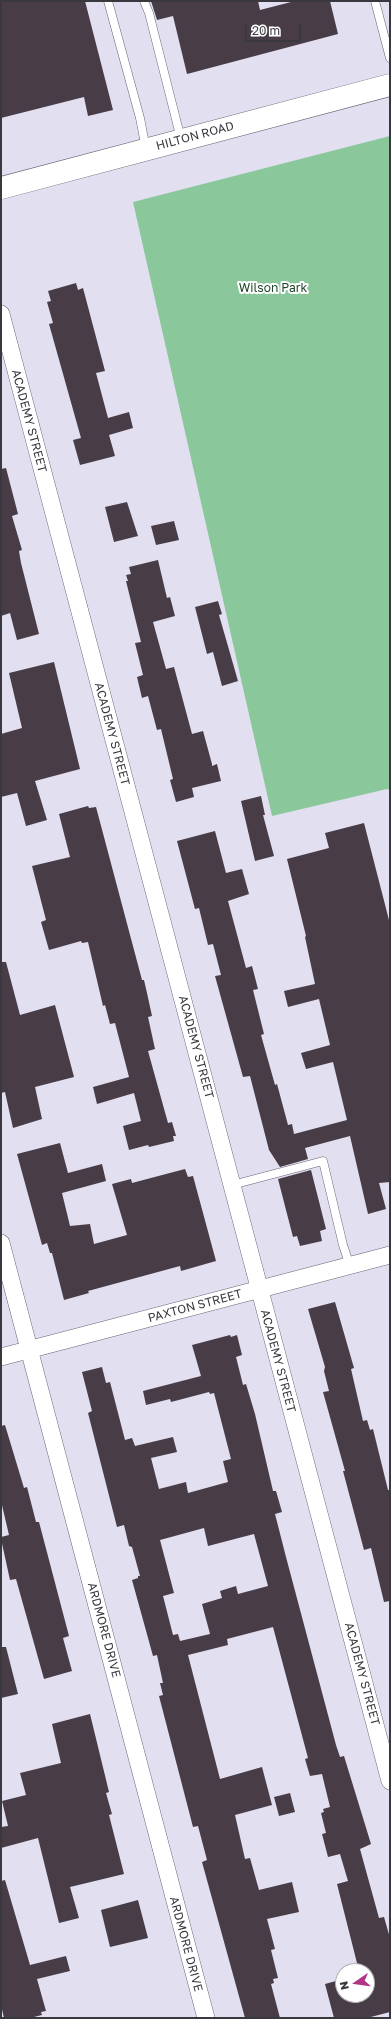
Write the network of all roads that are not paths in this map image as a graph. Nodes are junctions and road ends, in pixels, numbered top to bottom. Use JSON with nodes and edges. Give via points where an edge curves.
{"nodes":[{"id":1,"x":108,"y":1,"type":"edge"},
{"id":2,"x":144,"y":1,"type":"edge"},
{"id":3,"x":375,"y":1,"type":"edge"},
{"id":4,"x":390,"y":58,"type":"edge"},
{"id":5,"x":390,"y":84,"type":"edge"},
{"id":6,"x":181,"y":140,"type":"junction"},
{"id":7,"x":146,"y":149,"type":"junction"},
{"id":8,"x":1,"y":188,"type":"edge"},
{"id":9,"x":1,"y":314,"type":"edge"},
{"id":10,"x":232,"y":1185,"type":"junction"},
{"id":11,"x":1,"y":1243,"type":"edge"},
{"id":12,"x":390,"y":1255,"type":"edge"},
{"id":13,"x":350,"y":1266,"type":"junction"},
{"id":14,"x":260,"y":1289,"type":"junction"},
{"id":15,"x":29,"y":1350,"type":"junction"},
{"id":16,"x":1,"y":1357,"type":"edge"},
{"id":17,"x":390,"y":1781,"type":"edge"},
{"id":18,"x":206,"y":2018,"type":"edge"}],
"edges":[{"from":1,"to":7,"type":"lane"},
{"from":2,"to":6,"type":"lane"},
{"from":3,"to":4,"type":"lane"},
{"from":5,"to":6,"type":"street","name":"HILTON ROAD"},
{"from":6,"to":7,"type":"street","name":"HILTON ROAD"},
{"from":7,"to":8,"type":"street","name":"HILTON ROAD"},
{"from":9,"to":10,"type":"street","name":"ACADEMY STREET"},
{"from":10,"to":13,"type":"lane","via":[[323,1161]]},
{"from":10,"to":14,"type":"street","name":"ACADEMY STREET"},
{"from":11,"to":15,"type":"street","name":"ARDMORE DRIVE"},
{"from":12,"to":13,"type":"street","name":"PAXTON STREET"},
{"from":13,"to":14,"type":"street","name":"PAXTON STREET"},
{"from":14,"to":15,"type":"street","name":"PAXTON STREET"},
{"from":14,"to":17,"type":"street","name":"ACADEMY STREET"},
{"from":15,"to":16,"type":"street","name":"PAXTON STREET"},
{"from":15,"to":18,"type":"street","name":"ARDMORE DRIVE"}]}
